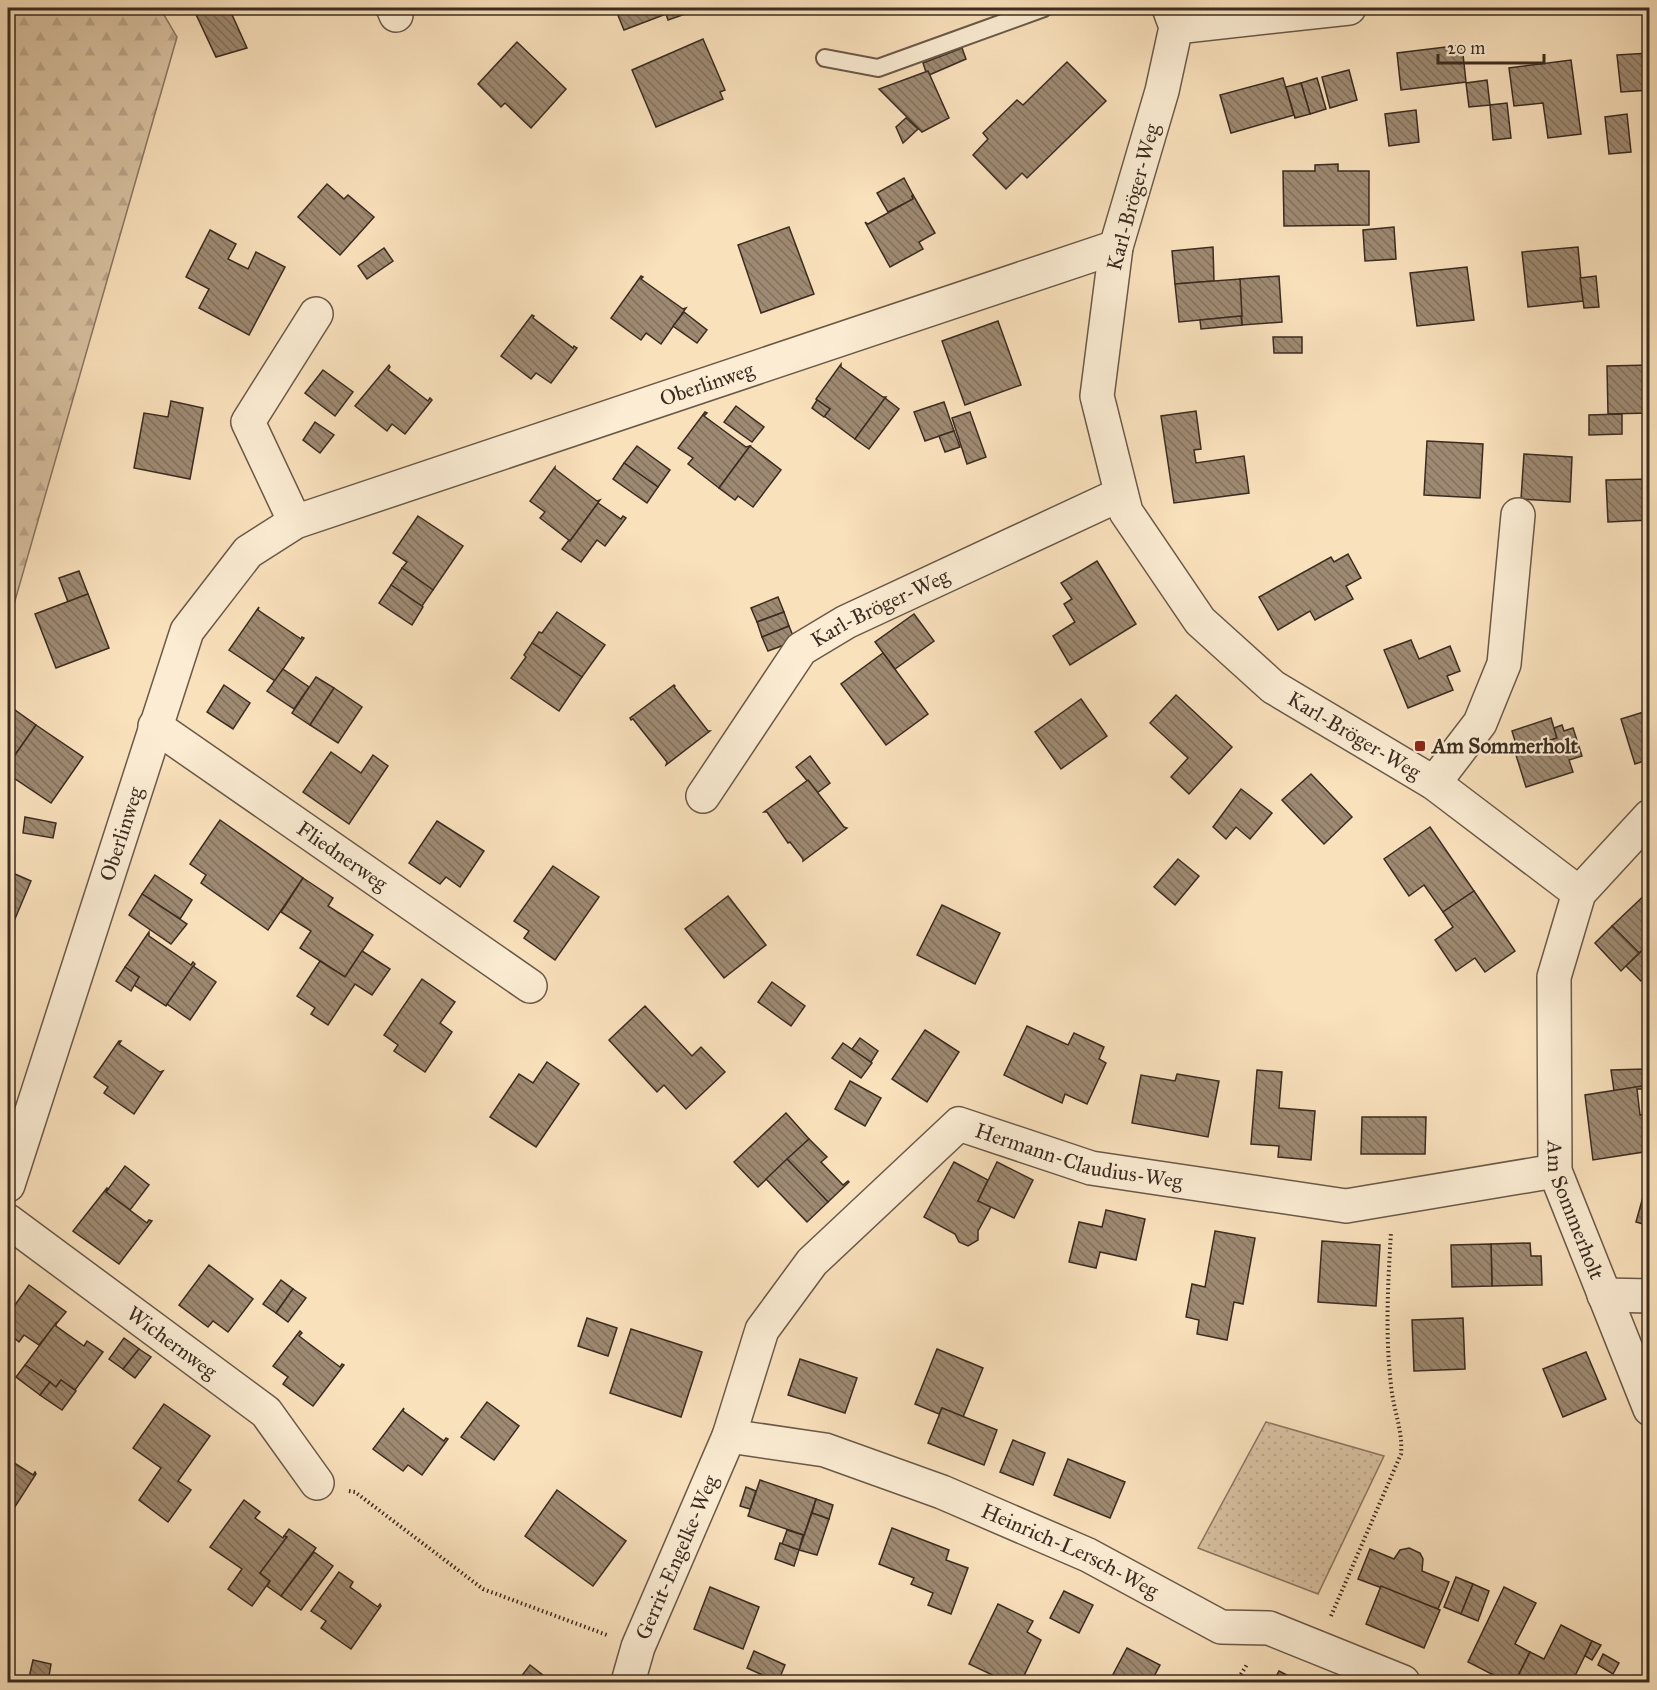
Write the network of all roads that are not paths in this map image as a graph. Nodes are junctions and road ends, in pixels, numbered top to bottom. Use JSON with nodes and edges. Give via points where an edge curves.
{"nodes":[{"id":1,"x":1044,"y":8,"type":"edge"},
{"id":2,"x":1349,"y":8,"type":"edge"},
{"id":3,"x":1172,"y":17,"type":"edge"},
{"id":4,"x":825,"y":58,"type":"dead end"},
{"id":5,"x":1116,"y":247,"type":"junction"},
{"id":6,"x":316,"y":314,"type":"dead end"},
{"id":7,"x":1121,"y":494,"type":"junction"},
{"id":8,"x":1518,"y":515,"type":"dead end"},
{"id":9,"x":295,"y":522,"type":"junction"},
{"id":10,"x":155,"y":726,"type":"junction"},
{"id":11,"x":1434,"y":783,"type":"junction"},
{"id":12,"x":703,"y":796,"type":"dead end"},
{"id":13,"x":1650,"y":816,"type":"edge"},
{"id":14,"x":1579,"y":893,"type":"junction"},
{"id":15,"x":530,"y":986,"type":"dead end"},
{"id":16,"x":1555,"y":1171,"type":"junction"},
{"id":17,"x":8,"y":1185,"type":"edge"},
{"id":18,"x":8,"y":1221,"type":"edge"},
{"id":19,"x":1604,"y":1295,"type":"junction"},
{"id":20,"x":1650,"y":1296,"type":"edge"},
{"id":21,"x":1650,"y":1409,"type":"edge"},
{"id":22,"x":729,"y":1436,"type":"junction"},
{"id":23,"x":317,"y":1483,"type":"road end"},
{"id":24,"x":628,"y":1683,"type":"edge"},
{"id":25,"x":1403,"y":1683,"type":"edge"}],
"edges":[{"from":1,"to":4,"type":"lane","via":[[878,68]]},
{"from":2,"to":3,"type":"street"},
{"from":3,"to":5,"type":"street","name":"Karl-Bröger-Weg","via":[[1162,91]]},
{"from":5,"to":7,"type":"street","name":"Karl-Bröger-Weg","via":[[1096,396]]},
{"from":5,"to":9,"type":"street","name":"Oberlinweg"},
{"from":6,"to":9,"type":"street","via":[[248,422]]},
{"from":7,"to":11,"type":"street","name":"Karl-Bröger-Weg","via":[[1126,512],[1200,621],[1273,687]]},
{"from":7,"to":12,"type":"street","name":"Karl-Bröger-Weg","via":[[846,622],[801,649]]},
{"from":8,"to":11,"type":"street","name":"Karl-Bröger-Weg","via":[[1504,664],[1480,723]]},
{"from":9,"to":10,"type":"street","name":"Oberlinweg","via":[[248,552],[187,631]]},
{"from":10,"to":15,"type":"street","name":"Fliednerweg"},
{"from":10,"to":17,"type":"street","name":"Oberlinweg"},
{"from":11,"to":14,"type":"street","name":"Karl-Bröger-Weg"},
{"from":13,"to":14,"type":"street","name":"Am Sommerholt"},
{"from":14,"to":16,"type":"street","name":"Am Sommerholt","via":[[1554,977]]},
{"from":16,"to":19,"type":"street","name":"Am Sommerholt"},
{"from":16,"to":22,"type":"street","name":"Hermann-Claudius-Weg","via":[[1346,1206],[1091,1168],[959,1124],[812,1262],[762,1330]]},
{"from":18,"to":23,"type":"street","name":"Wichernweg","via":[[266,1412]]},
{"from":19,"to":20,"type":"street"},
{"from":19,"to":21,"type":"street","name":"Am Sommerholt"},
{"from":22,"to":24,"type":"street","name":"Gerrit-Engelke-Weg","via":[[638,1647]]},
{"from":22,"to":25,"type":"street","name":"Heinrich-Lersch-Weg","via":[[825,1450],[942,1492],[1088,1555],[1221,1627],[1269,1628]]}]}
